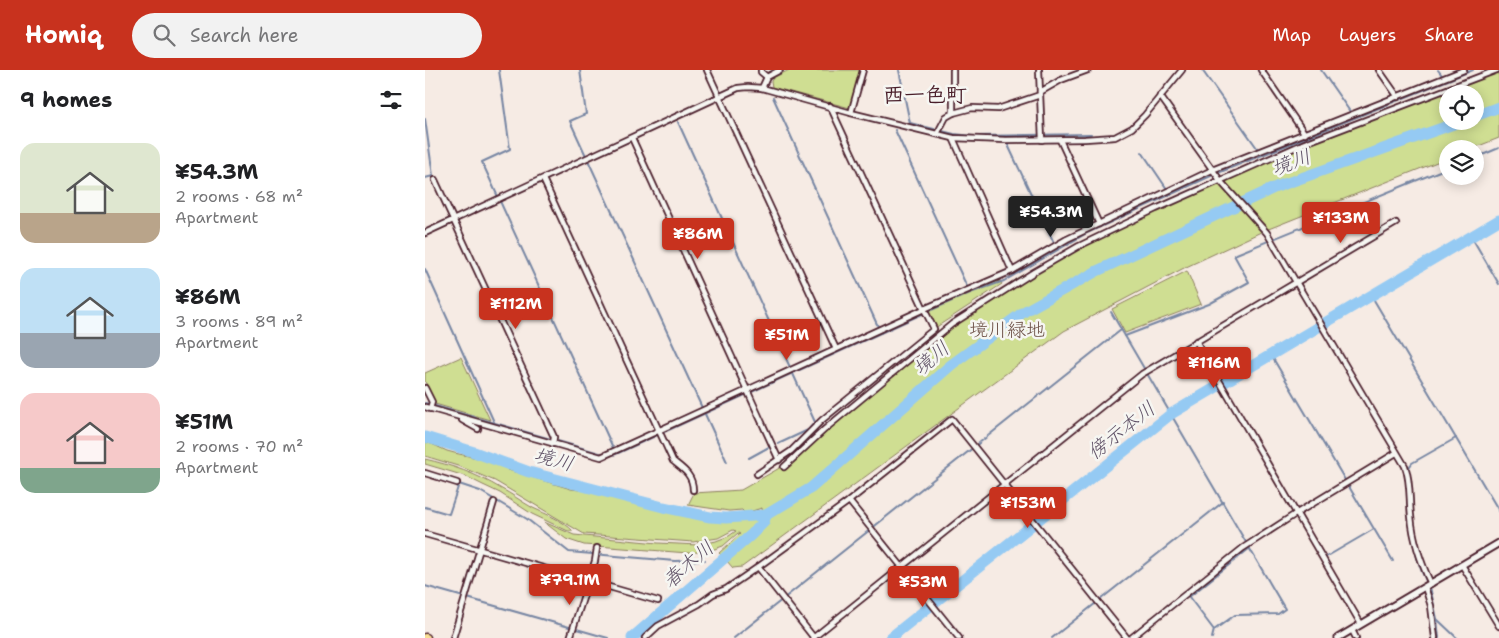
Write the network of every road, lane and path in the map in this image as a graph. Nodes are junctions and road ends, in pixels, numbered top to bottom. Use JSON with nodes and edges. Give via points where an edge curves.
{"nodes":[{"id":1,"x":707,"y":70,"type":"edge"},
{"id":2,"x":761,"y":70,"type":"edge"},
{"id":3,"x":780,"y":70,"type":"edge"},
{"id":4,"x":863,"y":70,"type":"edge"},
{"id":5,"x":953,"y":70,"type":"edge"},
{"id":6,"x":1039,"y":70,"type":"edge"},
{"id":7,"x":1088,"y":70,"type":"edge"},
{"id":8,"x":1182,"y":70,"type":"edge"},
{"id":9,"x":1261,"y":70,"type":"edge"},
{"id":10,"x":1379,"y":70,"type":"edge"},
{"id":11,"x":1465,"y":70,"type":"edge"},
{"id":12,"x":1497,"y":70,"type":"edge"},
{"id":13,"x":767,"y":77,"type":"junction"},
{"id":14,"x":762,"y":88,"type":"junction"},
{"id":15,"x":1040,"y":93,"type":"junction"},
{"id":16,"x":1160,"y":96,"type":"junction"},
{"id":17,"x":719,"y":97,"type":"junction"},
{"id":18,"x":1398,"y":97,"type":"junction"},
{"id":19,"x":830,"y":106,"type":"junction"},
{"id":20,"x":851,"y":113,"type":"junction"},
{"id":21,"x":953,"y":113,"type":"junction"},
{"id":22,"x":937,"y":134,"type":"junction"},
{"id":23,"x":1305,"y":134,"type":"junction"},
{"id":24,"x":632,"y":138,"type":"junction"},
{"id":25,"x":953,"y":138,"type":"junction"},
{"id":26,"x":1042,"y":140,"type":"junction"},
{"id":27,"x":1061,"y":140,"type":"junction"},
{"id":28,"x":1212,"y":170,"type":"junction"},
{"id":29,"x":543,"y":179,"type":"junction"},
{"id":30,"x":435,"y":180,"type":"dead end"},
{"id":31,"x":1220,"y":181,"type":"junction"},
{"id":32,"x":454,"y":219,"type":"junction"},
{"id":33,"x":1396,"y":223,"type":"dead end"},
{"id":34,"x":1099,"y":224,"type":"junction"},
{"id":35,"x":425,"y":233,"type":"edge"},
{"id":36,"x":1012,"y":271,"type":"junction"},
{"id":37,"x":1296,"y":282,"type":"junction"},
{"id":38,"x":923,"y":309,"type":"junction"},
{"id":39,"x":1197,"y":341,"type":"junction"},
{"id":40,"x":836,"y":350,"type":"junction"},
{"id":41,"x":425,"y":388,"type":"edge"},
{"id":42,"x":747,"y":390,"type":"junction"},
{"id":43,"x":427,"y":408,"type":"edge"},
{"id":44,"x":457,"y":416,"type":"junction"},
{"id":45,"x":478,"y":429,"type":"dead end"},
{"id":46,"x":659,"y":431,"type":"junction"},
{"id":47,"x":553,"y":444,"type":"junction"},
{"id":48,"x":1396,"y":453,"type":"junction"},
{"id":49,"x":779,"y":460,"type":"junction"},
{"id":50,"x":784,"y":467,"type":"dead end"},
{"id":51,"x":425,"y":473,"type":"edge"},
{"id":52,"x":757,"y":474,"type":"dead end"},
{"id":53,"x":457,"y":483,"type":"dead end"},
{"id":54,"x":1004,"y":484,"type":"junction"},
{"id":55,"x":693,"y":490,"type":"dead end"},
{"id":56,"x":849,"y":501,"type":"junction"},
{"id":57,"x":494,"y":502,"type":"dead end"},
{"id":58,"x":1297,"y":513,"type":"junction"},
{"id":59,"x":425,"y":534,"type":"edge"},
{"id":60,"x":1499,"y":543,"type":"edge"},
{"id":61,"x":597,"y":548,"type":"dead end"},
{"id":62,"x":479,"y":549,"type":"junction"},
{"id":63,"x":1462,"y":564,"type":"junction"},
{"id":64,"x":902,"y":566,"type":"junction"},
{"id":65,"x":758,"y":567,"type":"junction"},
{"id":66,"x":588,"y":581,"type":"junction"},
{"id":67,"x":1428,"y":585,"type":"junction"},
{"id":68,"x":658,"y":601,"type":"dead end"},
{"id":69,"x":1361,"y":624,"type":"junction"},
{"id":70,"x":1499,"y":626,"type":"edge"},
{"id":71,"x":1352,"y":630,"type":"junction"},
{"id":72,"x":652,"y":636,"type":"edge"},
{"id":73,"x":453,"y":638,"type":"edge"},
{"id":74,"x":570,"y":638,"type":"edge"},
{"id":75,"x":645,"y":638,"type":"edge"},
{"id":76,"x":813,"y":638,"type":"edge"},
{"id":77,"x":959,"y":638,"type":"edge"},
{"id":78,"x":1127,"y":638,"type":"edge"},
{"id":79,"x":1131,"y":638,"type":"edge"},
{"id":80,"x":1338,"y":638,"type":"edge"},
{"id":81,"x":1356,"y":638,"type":"edge"},
{"id":82,"x":1435,"y":638,"type":"edge"}],
"edges":[{"from":1,"to":17,"type":"street"},
{"from":2,"to":13,"type":"street"},
{"from":3,"to":13,"type":"street"},
{"from":4,"to":20,"type":"street"},
{"from":5,"to":21,"type":"street"},
{"from":6,"to":15,"type":"street"},
{"from":7,"to":15,"type":"street"},
{"from":8,"to":16,"type":"street"},
{"from":9,"to":23,"type":"street"},
{"from":10,"to":18,"type":"street"},
{"from":11,"to":18,"type":"street"},
{"from":12,"to":31,"type":"street","via":[[1305,143]]},
{"from":13,"to":14,"type":"street"},
{"from":14,"to":17,"type":"street","via":[[738,88]]},
{"from":14,"to":19,"type":"street"},
{"from":15,"to":21,"type":"street","via":[[998,109],[972,108]]},
{"from":15,"to":26,"type":"street"},
{"from":16,"to":27,"type":"street","via":[[1124,133],[1106,138]]},
{"from":16,"to":28,"type":"street"},
{"from":17,"to":24,"type":"street"},
{"from":17,"to":40,"type":"street"},
{"from":18,"to":23,"type":"street"},
{"from":19,"to":20,"type":"street"},
{"from":19,"to":38,"type":"street"},
{"from":20,"to":22,"type":"street"},
{"from":21,"to":22,"type":"street","via":[[946,117]]},
{"from":22,"to":25,"type":"street"},
{"from":23,"to":28,"type":"street"},
{"from":24,"to":29,"type":"street"},
{"from":24,"to":42,"type":"street"},
{"from":25,"to":26,"type":"street"},
{"from":25,"to":36,"type":"street"},
{"from":26,"to":27,"type":"street"},
{"from":27,"to":34,"type":"street"},
{"from":28,"to":31,"type":"street"},
{"from":28,"to":34,"type":"street"},
{"from":29,"to":32,"type":"street"},
{"from":29,"to":46,"type":"street"},
{"from":30,"to":32,"type":"street"},
{"from":31,"to":37,"type":"street","via":[[1266,232]]},
{"from":31,"to":50,"type":"street","via":[[1103,234],[1034,272],[953,324],[825,429]]},
{"from":32,"to":35,"type":"street"},
{"from":32,"to":47,"type":"street","via":[[554,437]]},
{"from":33,"to":37,"type":"street"},
{"from":34,"to":36,"type":"street"},
{"from":36,"to":38,"type":"street"},
{"from":37,"to":39,"type":"street"},
{"from":37,"to":48,"type":"street"},
{"from":38,"to":40,"type":"street"},
{"from":38,"to":49,"type":"street","via":[[934,329],[822,420]]},
{"from":39,"to":54,"type":"street","via":[[1143,374]]},
{"from":39,"to":58,"type":"street"},
{"from":40,"to":42,"type":"street"},
{"from":41,"to":43,"type":"street","via":[[432,402]]},
{"from":42,"to":46,"type":"street"},
{"from":42,"to":49,"type":"street"},
{"from":43,"to":44,"type":"street"},
{"from":44,"to":45,"type":"street"},
{"from":44,"to":47,"type":"street"},
{"from":46,"to":47,"type":"street","via":[[601,457]]},
{"from":46,"to":55,"type":"street","via":[[673,461],[685,469],[692,481]]},
{"from":48,"to":58,"type":"street"},
{"from":48,"to":67,"type":"street","via":[[1409,476],[1411,518]]},
{"from":49,"to":52,"type":"street"},
{"from":51,"to":53,"type":"street"},
{"from":54,"to":56,"type":"street","via":[[952,419]]},
{"from":54,"to":64,"type":"street"},
{"from":54,"to":78,"type":"street"},
{"from":56,"to":64,"type":"street"},
{"from":56,"to":65,"type":"street"},
{"from":57,"to":62,"type":"street"},
{"from":58,"to":69,"type":"street"},
{"from":58,"to":79,"type":"street","via":[[1243,548]]},
{"from":59,"to":62,"type":"street"},
{"from":60,"to":63,"type":"street"},
{"from":61,"to":66,"type":"street"},
{"from":62,"to":66,"type":"street"},
{"from":62,"to":73,"type":"street"},
{"from":63,"to":67,"type":"street"},
{"from":63,"to":70,"type":"street"},
{"from":64,"to":76,"type":"street"},
{"from":64,"to":77,"type":"street"},
{"from":65,"to":72,"type":"street","via":[[726,589],[658,626]]},
{"from":65,"to":76,"type":"street"},
{"from":66,"to":68,"type":"street"},
{"from":66,"to":74,"type":"street"},
{"from":67,"to":69,"type":"street"},
{"from":67,"to":82,"type":"street"},
{"from":69,"to":71,"type":"street"},
{"from":71,"to":80,"type":"street"},
{"from":71,"to":81,"type":"street"},
{"from":72,"to":75,"type":"street"}]}
